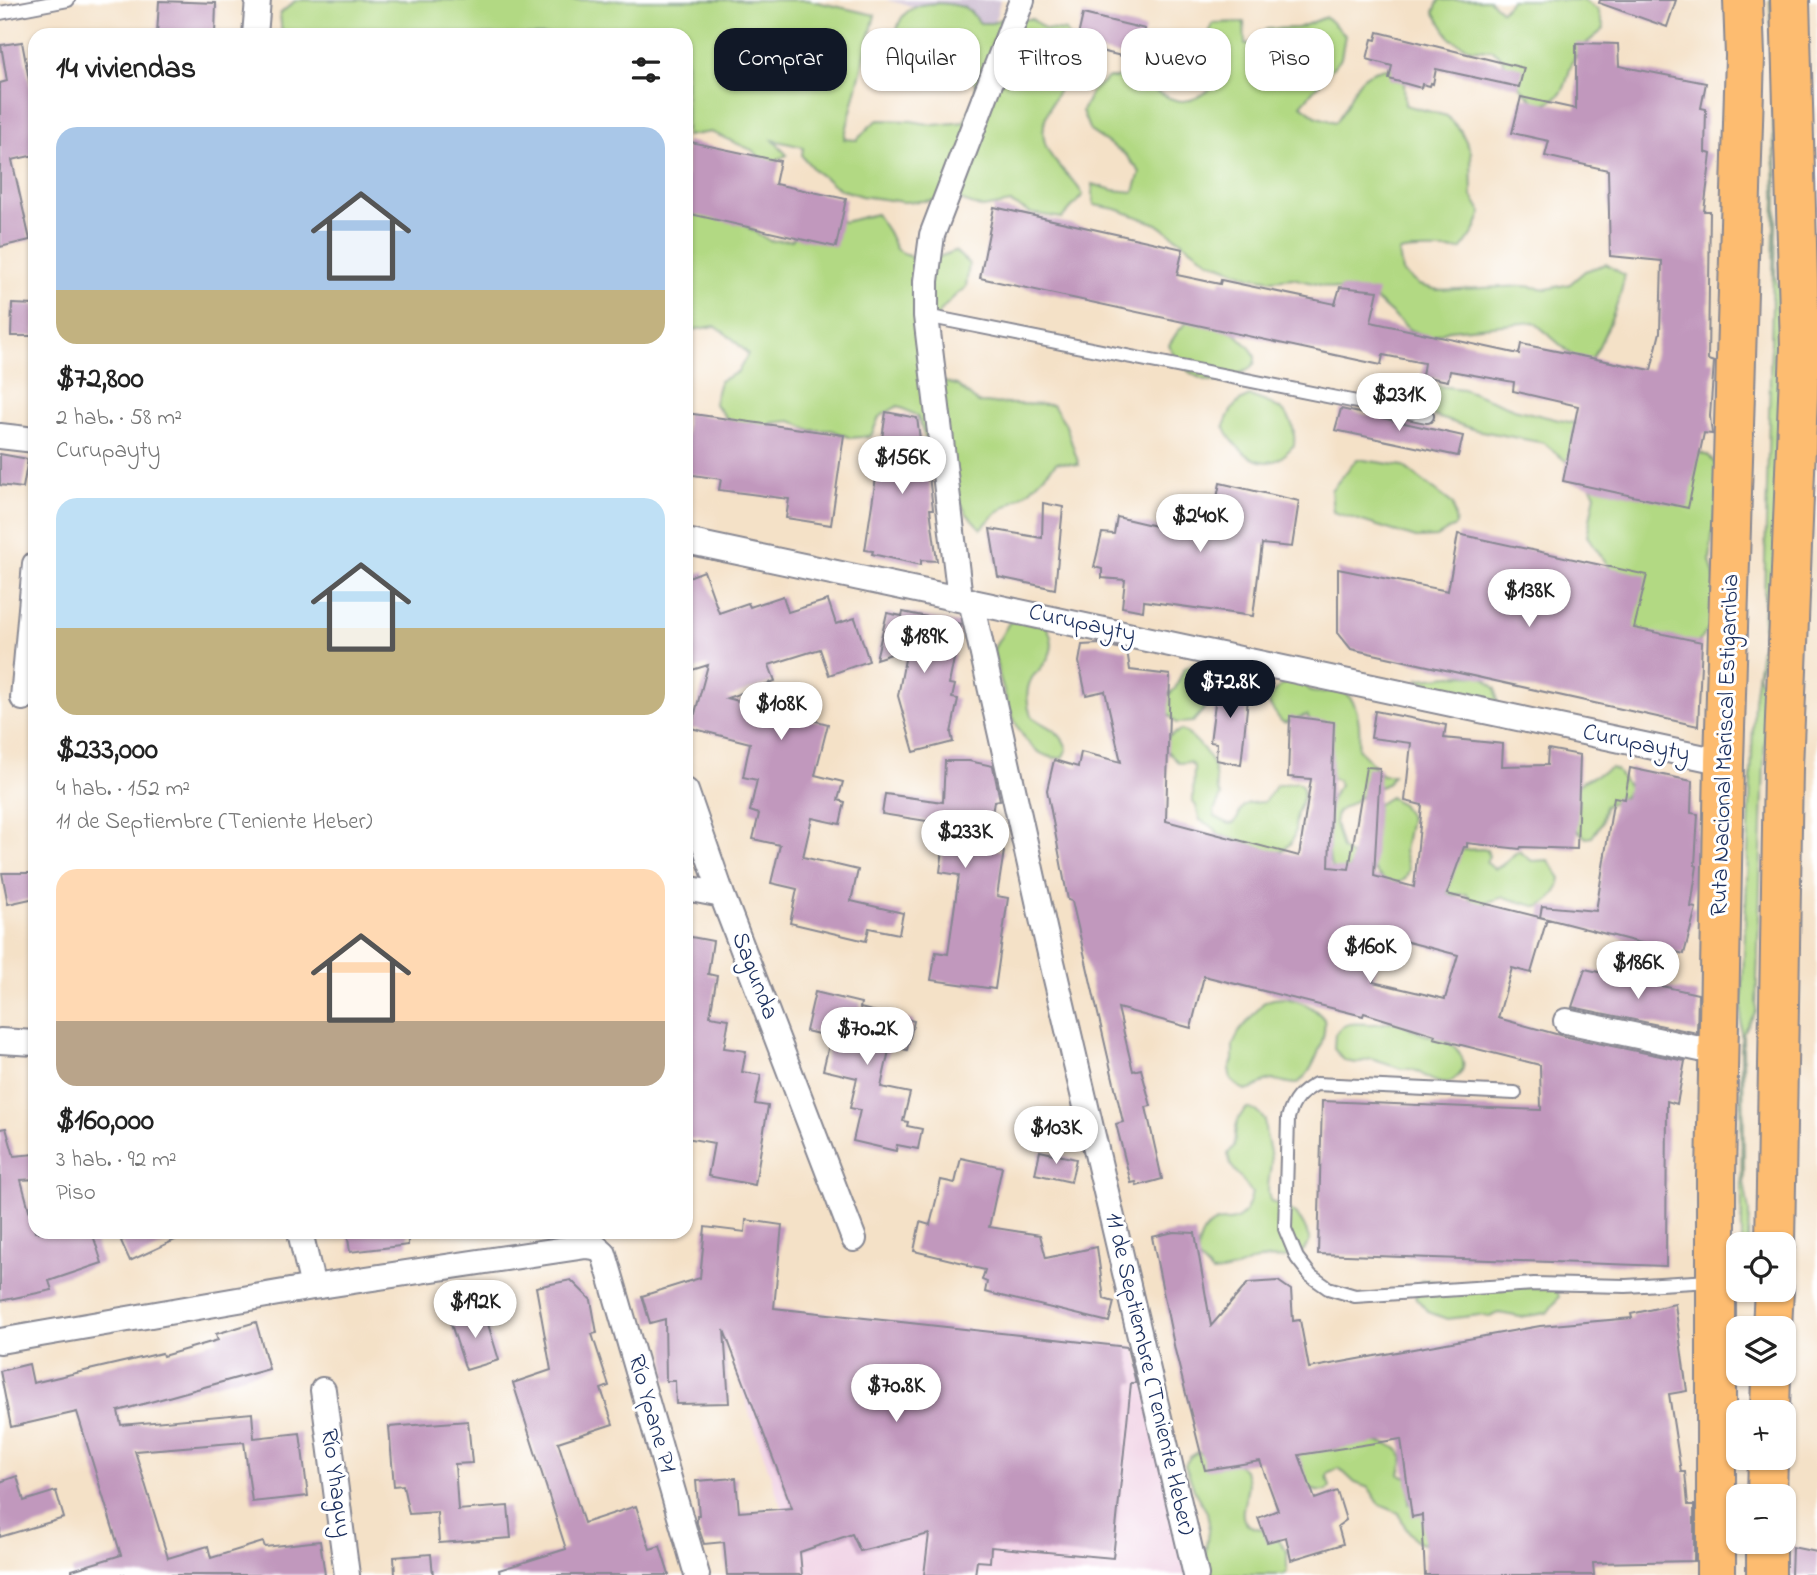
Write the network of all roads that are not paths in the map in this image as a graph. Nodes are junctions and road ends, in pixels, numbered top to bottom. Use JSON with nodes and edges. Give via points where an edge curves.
{"nodes":[{"id":1,"x":68,"y":0,"type":"edge"},
{"id":2,"x":258,"y":0,"type":"edge"},
{"id":3,"x":1022,"y":0,"type":"edge"},
{"id":4,"x":1743,"y":0,"type":"edge"},
{"id":5,"x":1790,"y":0,"type":"edge"},
{"id":6,"x":0,"y":13,"type":"edge"},
{"id":7,"x":256,"y":28,"type":"edge"},
{"id":8,"x":926,"y":316,"type":"junction"},
{"id":9,"x":1427,"y":416,"type":"dead end"},
{"id":10,"x":0,"y":436,"type":"edge"},
{"id":11,"x":28,"y":439,"type":"edge"},
{"id":12,"x":693,"y":542,"type":"edge"},
{"id":13,"x":966,"y":599,"type":"junction"},
{"id":14,"x":28,"y":623,"type":"edge"},
{"id":15,"x":19,"y":698,"type":"edge"},
{"id":16,"x":1724,"y":762,"type":"junction"},
{"id":17,"x":693,"y":811,"type":"edge"},
{"id":18,"x":693,"y":889,"type":"edge"},
{"id":19,"x":722,"y":895,"type":"junction"},
{"id":20,"x":1566,"y":1021,"type":"dead end"},
{"id":21,"x":0,"y":1041,"type":"edge"},
{"id":22,"x":28,"y":1043,"type":"edge"},
{"id":23,"x":1719,"y":1053,"type":"junction"},
{"id":24,"x":1515,"y":1093,"type":"dead end"},
{"id":25,"x":1775,"y":1232,"type":"edge"},
{"id":26,"x":302,"y":1239,"type":"edge"},
{"id":27,"x":854,"y":1239,"type":"dead end"},
{"id":28,"x":1715,"y":1281,"type":"junction"},
{"id":29,"x":313,"y":1287,"type":"junction"},
{"id":30,"x":0,"y":1340,"type":"edge"},
{"id":31,"x":323,"y":1390,"type":"dead end"},
{"id":32,"x":1766,"y":1554,"type":"edge"},
{"id":33,"x":347,"y":1575,"type":"edge"},
{"id":34,"x":697,"y":1575,"type":"edge"},
{"id":35,"x":1196,"y":1575,"type":"edge"},
{"id":36,"x":1716,"y":1575,"type":"edge"},
{"id":37,"x":1766,"y":1575,"type":"edge"}],
"edges":[{"from":1,"to":6,"type":"lane"},
{"from":2,"to":7,"type":"street"},
{"from":3,"to":8,"type":"street","name":"11 de Septiembre (Teniente Heber)","via":[[932,235]]},
{"from":4,"to":16,"type":"highway","name":"Ruta Nacional Mariscal Estigarribia","via":[[1745,70]]},
{"from":5,"to":25,"type":"highway","via":[[1800,348],[1783,768]]},
{"from":8,"to":9,"type":"lane"},
{"from":8,"to":13,"type":"street","name":"11 de Septiembre (Teniente Heber)"},
{"from":10,"to":11,"type":"street"},
{"from":12,"to":13,"type":"street","name":"Curupayty"},
{"from":13,"to":16,"type":"street","name":"Curupayty"},
{"from":13,"to":35,"type":"street","name":"11 de Septiembre (Teniente Heber)"},
{"from":14,"to":15,"type":"street"},
{"from":16,"to":23,"type":"highway","name":"Ruta Nacional Mariscal Estigarribia"},
{"from":17,"to":19,"type":"street","name":"Sagunda"},
{"from":18,"to":19,"type":"street"},
{"from":19,"to":27,"type":"street","name":"Sagunda"},
{"from":20,"to":23,"type":"street"},
{"from":21,"to":22,"type":"street"},
{"from":23,"to":28,"type":"highway","name":"Ruta Nacional Mariscal Estigarribia"},
{"from":24,"to":28,"type":"lane","via":[[1316,1084],[1302,1092],[1292,1102],[1288,1118],[1285,1229],[1297,1258],[1311,1276],[1328,1288],[1355,1296],[1534,1284],[1626,1286]]},
{"from":26,"to":29,"type":"street"},
{"from":28,"to":36,"type":"highway","name":"Ruta Nacional Mariscal Estigarribia"},
{"from":29,"to":30,"type":"street"},
{"from":29,"to":34,"type":"street","name":"Río Ypane P1","via":[[596,1247],[604,1254]]},
{"from":31,"to":33,"type":"street","name":"Río Yhaguy"},
{"from":32,"to":37,"type":"highway"}]}
